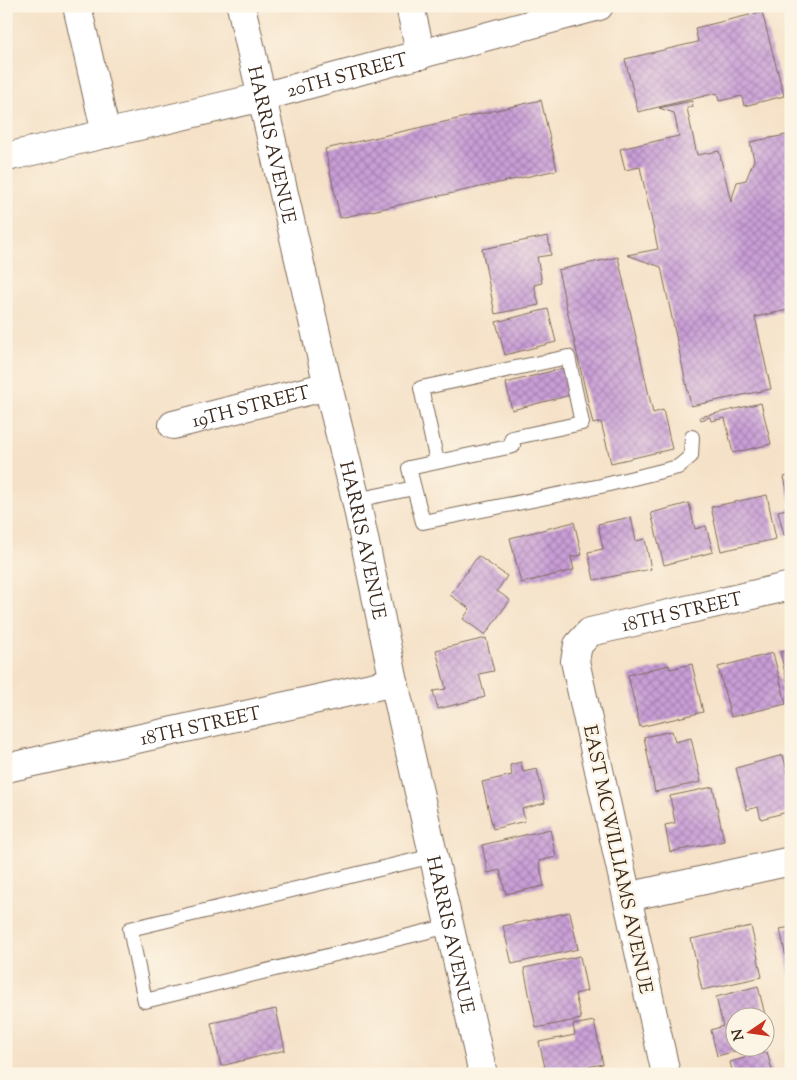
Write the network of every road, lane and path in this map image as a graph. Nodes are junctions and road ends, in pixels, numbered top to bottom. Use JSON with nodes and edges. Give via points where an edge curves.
{"nodes":[{"id":1,"x":77,"y":6,"type":"edge"},
{"id":2,"x":241,"y":6,"type":"edge"},
{"id":3,"x":410,"y":6,"type":"edge"},
{"id":4,"x":599,"y":6,"type":"edge"},
{"id":5,"x":421,"y":55,"type":"junction"},
{"id":6,"x":262,"y":97,"type":"junction"},
{"id":7,"x":106,"y":134,"type":"junction"},
{"id":8,"x":6,"y":158,"type":"edge"},
{"id":9,"x":328,"y":386,"type":"junction"},
{"id":10,"x":173,"y":425,"type":"dead end"},
{"id":11,"x":692,"y":437,"type":"dead end"},
{"id":12,"x":437,"y":462,"type":"junction"},
{"id":13,"x":414,"y":488,"type":"junction"},
{"id":14,"x":356,"y":500,"type":"junction"},
{"id":15,"x":791,"y":586,"type":"edge"},
{"id":16,"x":578,"y":645,"type":"joint"},
{"id":17,"x":394,"y":682,"type":"junction"},
{"id":18,"x":6,"y":768,"type":"edge"},
{"id":19,"x":434,"y":856,"type":"junction"},
{"id":20,"x":791,"y":861,"type":"edge"},
{"id":21,"x":627,"y":897,"type":"junction"},
{"id":22,"x":449,"y":926,"type":"junction"},
{"id":23,"x":483,"y":1074,"type":"edge"},
{"id":24,"x":666,"y":1074,"type":"edge"}],
"edges":[{"from":1,"to":7,"type":"street"},
{"from":2,"to":6,"type":"street","name":"HARRIS AVENUE"},
{"from":3,"to":5,"type":"street"},
{"from":4,"to":5,"type":"street","name":"20TH STREET"},
{"from":5,"to":6,"type":"street","name":"20TH STREET"},
{"from":6,"to":7,"type":"street","name":"20TH STREET"},
{"from":6,"to":9,"type":"street","name":"HARRIS AVENUE"},
{"from":7,"to":8,"type":"street","name":"20TH STREET"},
{"from":9,"to":10,"type":"street","name":"19TH STREET"},
{"from":9,"to":14,"type":"street","name":"HARRIS AVENUE"},
{"from":11,"to":13,"type":"lane","via":[[691,456],[678,468],[423,522]]},
{"from":12,"to":12,"type":"lane","via":[[514,446],[512,438],[582,423],[568,357],[421,388]]},
{"from":12,"to":13,"type":"lane","via":[[409,468]]},
{"from":13,"to":14,"type":"lane"},
{"from":14,"to":17,"type":"street","name":"HARRIS AVENUE"},
{"from":15,"to":16,"type":"street","name":"18TH STREET","via":[[590,632]]},
{"from":16,"to":21,"type":"street","name":"EAST MCWILLIAMS AVENUE","via":[[575,661]]},
{"from":17,"to":18,"type":"street","name":"18TH STREET"},
{"from":17,"to":19,"type":"street","name":"HARRIS AVENUE"},
{"from":19,"to":22,"type":"street","name":"HARRIS AVENUE"},
{"from":19,"to":22,"type":"lane","via":[[130,930],[145,1001]]},
{"from":20,"to":21,"type":"street"},
{"from":21,"to":24,"type":"street","name":"EAST MCWILLIAMS AVENUE"},
{"from":22,"to":23,"type":"street","name":"HARRIS AVENUE"}]}
